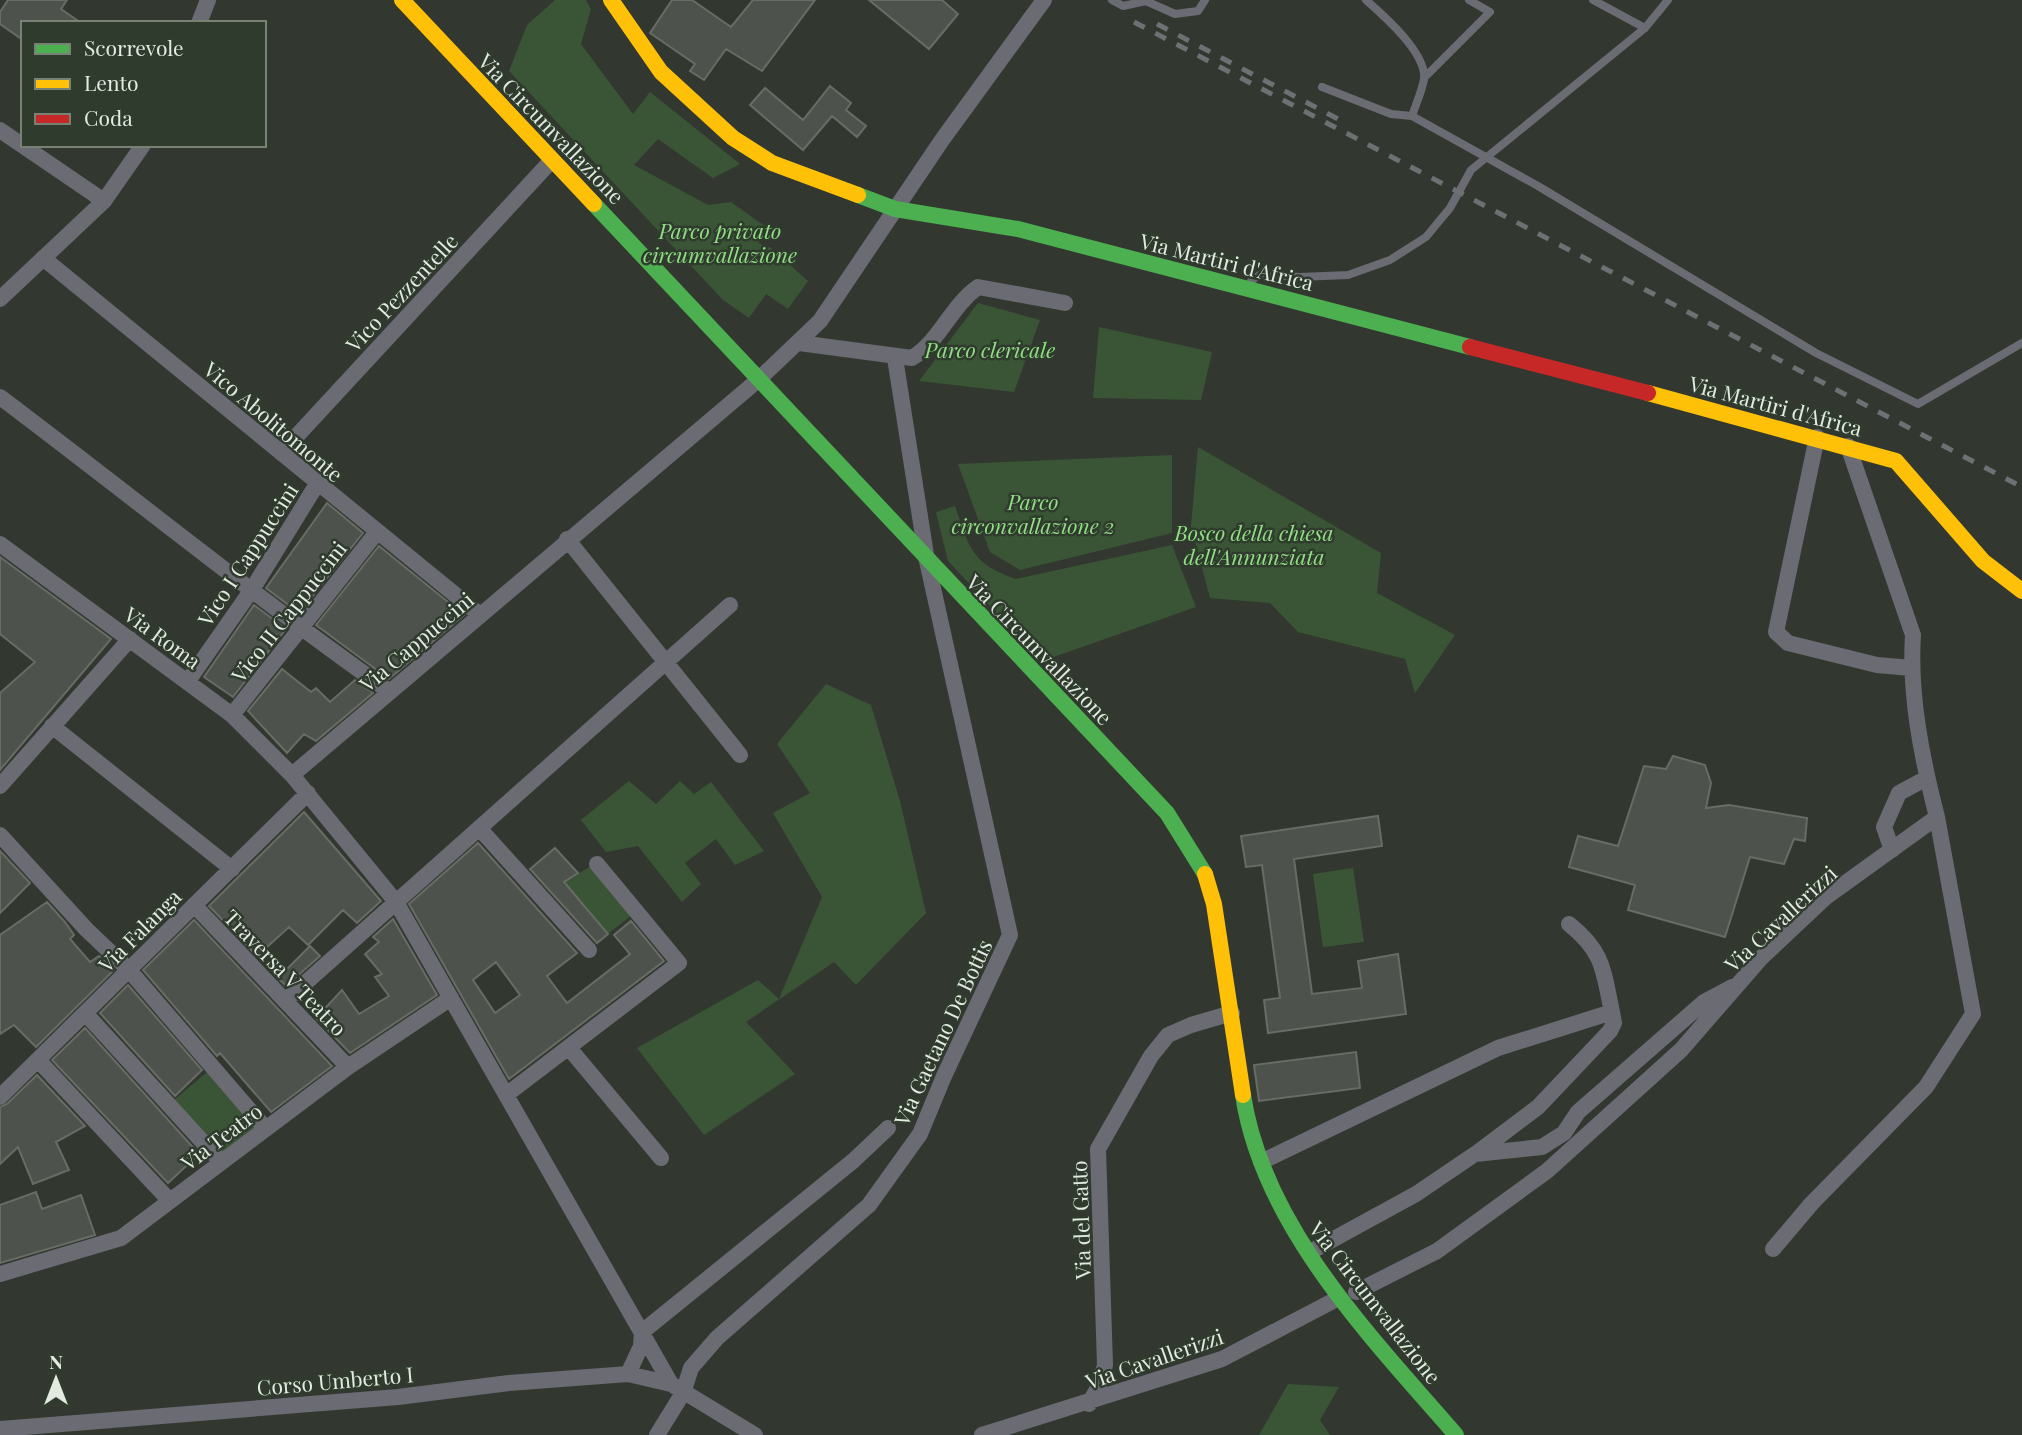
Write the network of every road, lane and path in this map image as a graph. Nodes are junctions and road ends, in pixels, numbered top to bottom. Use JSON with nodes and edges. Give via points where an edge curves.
{"nodes":[{"id":1,"x":208,"y":0,"type":"edge"},
{"id":2,"x":402,"y":0,"type":"edge"},
{"id":3,"x":611,"y":0,"type":"edge"},
{"id":4,"x":1044,"y":0,"type":"edge"},
{"id":5,"x":1112,"y":0,"type":"edge"},
{"id":6,"x":1205,"y":0,"type":"edge"},
{"id":7,"x":1366,"y":0,"type":"edge"},
{"id":8,"x":1469,"y":0,"type":"edge"},
{"id":9,"x":1593,"y":0,"type":"edge"},
{"id":10,"x":1668,"y":0,"type":"edge"},
{"id":11,"x":200,"y":21,"type":"edge"},
{"id":12,"x":1645,"y":28,"type":"junction"},
{"id":13,"x":1425,"y":76,"type":"junction"},
{"id":14,"x":1322,"y":87,"type":"dead end"},
{"id":15,"x":1412,"y":116,"type":"junction"},
{"id":16,"x":0,"y":130,"type":"edge"},
{"id":17,"x":21,"y":144,"type":"edge"},
{"id":18,"x":25,"y":147,"type":"edge"},
{"id":19,"x":141,"y":147,"type":"edge"},
{"id":20,"x":1489,"y":159,"type":"junction"},
{"id":21,"x":552,"y":160,"type":"junction"},
{"id":22,"x":104,"y":201,"type":"junction"},
{"id":23,"x":895,"y":209,"type":"junction"},
{"id":24,"x":43,"y":258,"type":"junction"},
{"id":25,"x":1248,"y":288,"type":"junction"},
{"id":26,"x":0,"y":299,"type":"edge"},
{"id":27,"x":1065,"y":303,"type":"dead end"},
{"id":28,"x":799,"y":343,"type":"junction"},
{"id":29,"x":2022,"y":343,"type":"edge"},
{"id":30,"x":895,"y":358,"type":"junction"},
{"id":31,"x":758,"y":380,"type":"junction"},
{"id":32,"x":0,"y":397,"type":"edge"},
{"id":33,"x":1817,"y":437,"type":"junction"},
{"id":34,"x":1848,"y":446,"type":"junction"},
{"id":35,"x":281,"y":453,"type":"junction"},
{"id":36,"x":317,"y":484,"type":"junction"},
{"id":37,"x":377,"y":532,"type":"junction"},
{"id":38,"x":567,"y":539,"type":"junction"},
{"id":39,"x":0,"y":544,"type":"edge"},
{"id":40,"x":927,"y":561,"type":"junction"},
{"id":41,"x":253,"y":588,"type":"junction"},
{"id":42,"x":2022,"y":591,"type":"edge"},
{"id":43,"x":730,"y":605,"type":"dead end"},
{"id":44,"x":480,"y":615,"type":"junction"},
{"id":45,"x":302,"y":630,"type":"junction"},
{"id":46,"x":130,"y":639,"type":"junction"},
{"id":47,"x":665,"y":663,"type":"junction"},
{"id":48,"x":1911,"y":668,"type":"junction"},
{"id":49,"x":188,"y":681,"type":"junction"},
{"id":50,"x":390,"y":692,"type":"junction"},
{"id":51,"x":232,"y":715,"type":"junction"},
{"id":52,"x":52,"y":726,"type":"junction"},
{"id":53,"x":740,"y":755,"type":"dead end"},
{"id":54,"x":292,"y":775,"type":"junction"},
{"id":55,"x":1927,"y":778,"type":"junction"},
{"id":56,"x":0,"y":786,"type":"edge"},
{"id":57,"x":308,"y":793,"type":"junction"},
{"id":58,"x":1937,"y":817,"type":"junction"},
{"id":59,"x":479,"y":828,"type":"junction"},
{"id":60,"x":0,"y":835,"type":"edge"},
{"id":61,"x":1892,"y":850,"type":"junction"},
{"id":62,"x":597,"y":864,"type":"dead end"},
{"id":63,"x":232,"y":869,"type":"junction"},
{"id":64,"x":396,"y":902,"type":"junction"},
{"id":65,"x":194,"y":905,"type":"junction"},
{"id":66,"x":1569,"y":923,"type":"dead end"},
{"id":67,"x":589,"y":950,"type":"dead end"},
{"id":68,"x":129,"y":970,"type":"junction"},
{"id":69,"x":1737,"y":985,"type":"junction"},
{"id":70,"x":451,"y":998,"type":"junction"},
{"id":71,"x":285,"y":1001,"type":"junction"},
{"id":72,"x":1612,"y":1012,"type":"junction"},
{"id":73,"x":1232,"y":1013,"type":"junction"},
{"id":74,"x":86,"y":1014,"type":"junction"},
{"id":75,"x":569,"y":1048,"type":"junction"},
{"id":76,"x":38,"y":1060,"type":"junction"},
{"id":77,"x":348,"y":1067,"type":"junction"},
{"id":78,"x":506,"y":1095,"type":"junction"},
{"id":79,"x":0,"y":1097,"type":"edge"},
{"id":80,"x":888,"y":1128,"type":"dead end"},
{"id":81,"x":266,"y":1129,"type":"junction"},
{"id":82,"x":1475,"y":1154,"type":"junction"},
{"id":83,"x":662,"y":1157,"type":"dead end"},
{"id":84,"x":221,"y":1162,"type":"junction"},
{"id":85,"x":1261,"y":1162,"type":"junction"},
{"id":86,"x":170,"y":1201,"type":"junction"},
{"id":87,"x":1773,"y":1249,"type":"dead end"},
{"id":88,"x":1310,"y":1252,"type":"junction"},
{"id":89,"x":0,"y":1274,"type":"edge"},
{"id":90,"x":1356,"y":1292,"type":"dead end"},
{"id":91,"x":1333,"y":1301,"type":"dead end"},
{"id":92,"x":642,"y":1332,"type":"junction"},
{"id":93,"x":628,"y":1374,"type":"junction"},
{"id":94,"x":677,"y":1388,"type":"junction"},
{"id":95,"x":1089,"y":1404,"type":"junction"},
{"id":96,"x":0,"y":1429,"type":"edge"},
{"id":97,"x":657,"y":1435,"type":"edge"},
{"id":98,"x":755,"y":1435,"type":"edge"},
{"id":99,"x":982,"y":1435,"type":"edge"},
{"id":100,"x":1456,"y":1435,"type":"edge"}],
"edges":[{"from":1,"to":11,"type":"street"},
{"from":2,"to":21,"type":"main road","name":"Via Circumvallazione"},
{"from":3,"to":23,"type":"main road","name":"Via Martiri d'Africa","via":[[661,72],[733,138],[772,163]]},
{"from":4,"to":23,"type":"street","name":"Via Cappuccini"},
{"from":5,"to":6,"type":"lane","via":[[1123,6],[1146,1],[1175,14],[1198,11]]},
{"from":7,"to":13,"type":"lane","via":[[1392,23]]},
{"from":8,"to":13,"type":"lane","via":[[1490,12]]},
{"from":9,"to":12,"type":"lane"},
{"from":10,"to":12,"type":"lane"},
{"from":12,"to":20,"type":"lane"},
{"from":13,"to":15,"type":"lane"},
{"from":14,"to":15,"type":"lane","via":[[1391,114]]},
{"from":15,"to":20,"type":"lane"},
{"from":16,"to":17,"type":"street"},
{"from":18,"to":22,"type":"street"},
{"from":19,"to":22,"type":"street"},
{"from":20,"to":25,"type":"lane","via":[[1471,170],[1450,208],[1426,237],[1390,260],[1348,275],[1261,274]]},
{"from":20,"to":29,"type":"lane","via":[[1816,353],[1918,404]]},
{"from":21,"to":31,"type":"main road","name":"Via Circumvallazione"},
{"from":21,"to":35,"type":"street","name":"Vico Pezzentelle"},
{"from":22,"to":24,"type":"street"},
{"from":23,"to":25,"type":"main road","name":"Via Martiri d'Africa","via":[[1018,229]]},
{"from":23,"to":28,"type":"street","name":"Via Cappuccini","via":[[820,321]]},
{"from":24,"to":26,"type":"street"},
{"from":24,"to":35,"type":"street","name":"Vico Abolitomonte"},
{"from":25,"to":33,"type":"main road","name":"Via Martiri d'Africa"},
{"from":27,"to":30,"type":"street","via":[[978,287],[961,299],[924,351],[912,358]]},
{"from":28,"to":30,"type":"street"},
{"from":28,"to":31,"type":"street","name":"Via Cappuccini"},
{"from":30,"to":40,"type":"street","name":"Via Gaetano De Bottis"},
{"from":31,"to":38,"type":"street","name":"Via Cappuccini"},
{"from":31,"to":40,"type":"main road","name":"Via Circumvallazione"},
{"from":32,"to":41,"type":"street"},
{"from":33,"to":34,"type":"main road","name":"Via Martiri d'Africa"},
{"from":33,"to":48,"type":"street","via":[[1776,632],[1788,643]]},
{"from":34,"to":42,"type":"main road","name":"Via Martiri d'Africa","via":[[1896,461],[1983,561]]},
{"from":34,"to":48,"type":"street","via":[[1913,635]]},
{"from":35,"to":36,"type":"street","name":"Vico Abolitomonte"},
{"from":36,"to":37,"type":"street","name":"Vico Abolitomonte"},
{"from":36,"to":41,"type":"street","name":"Vico I Cappuccini"},
{"from":37,"to":44,"type":"street","name":"Vico Abolitomonte"},
{"from":37,"to":45,"type":"street","name":"Vico II Cappuccini"},
{"from":38,"to":44,"type":"street","name":"Via Cappuccini"},
{"from":38,"to":47,"type":"street"},
{"from":39,"to":46,"type":"street","name":"Via Roma"},
{"from":40,"to":73,"type":"main road","name":"Via Circumvallazione","via":[[1185,836],[1203,867],[1214,904]]},
{"from":40,"to":94,"type":"street","name":"Via Gaetano De Bottis","via":[[1010,935],[920,1134],[869,1205],[717,1338]]},
{"from":41,"to":45,"type":"street"},
{"from":41,"to":49,"type":"street","name":"Vico I Cappuccini"},
{"from":43,"to":47,"type":"street"},
{"from":44,"to":50,"type":"street","name":"Via Cappuccini"},
{"from":45,"to":50,"type":"street"},
{"from":45,"to":51,"type":"street","name":"Vico II Cappuccini"},
{"from":46,"to":49,"type":"street","name":"Via Roma"},
{"from":46,"to":52,"type":"street"},
{"from":47,"to":53,"type":"street"},
{"from":47,"to":59,"type":"street"},
{"from":48,"to":55,"type":"street"},
{"from":49,"to":51,"type":"street","name":"Via Roma"},
{"from":50,"to":54,"type":"street","name":"Via Cappuccini"},
{"from":51,"to":54,"type":"street","name":"Via Roma"},
{"from":52,"to":56,"type":"street"},
{"from":52,"to":63,"type":"street"},
{"from":54,"to":57,"type":"street","name":"Via Roma"},
{"from":55,"to":58,"type":"street"},
{"from":55,"to":61,"type":"street","via":[[1899,793],[1884,827]]},
{"from":57,"to":63,"type":"street","name":"Via Falanga"},
{"from":57,"to":64,"type":"street","name":"Via Roma"},
{"from":58,"to":61,"type":"street","name":"Via Cavallerizzi"},
{"from":58,"to":87,"type":"street","via":[[1973,1014],[1926,1087]]},
{"from":59,"to":64,"type":"street"},
{"from":59,"to":67,"type":"street"},
{"from":60,"to":68,"type":"street"},
{"from":61,"to":69,"type":"street","name":"Via Cavallerizzi","via":[[1826,897]]},
{"from":62,"to":75,"type":"street","via":[[679,963]]},
{"from":63,"to":65,"type":"street","name":"Via Falanga"},
{"from":64,"to":70,"type":"street","name":"Via Roma"},
{"from":64,"to":71,"type":"street"},
{"from":65,"to":68,"type":"street","name":"Via Falanga"},
{"from":65,"to":71,"type":"street","name":"Traversa V Teatro"},
{"from":66,"to":72,"type":"street","via":[[1590,941],[1602,964]]},
{"from":68,"to":74,"type":"street","name":"Via Falanga"},
{"from":68,"to":81,"type":"street"},
{"from":69,"to":82,"type":"street","via":[[1704,1002],[1578,1112],[1564,1133],[1542,1147]]},
{"from":69,"to":90,"type":"street","name":"Via Cavallerizzi","via":[[1681,1050],[1547,1171],[1437,1251]]},
{"from":70,"to":77,"type":"street","name":"Via Teatro"},
{"from":70,"to":78,"type":"street","name":"Via Roma"},
{"from":71,"to":77,"type":"street","name":"Traversa V Teatro"},
{"from":72,"to":82,"type":"street","via":[[1610,1031],[1538,1107]]},
{"from":72,"to":85,"type":"street","via":[[1497,1048]]},
{"from":73,"to":85,"type":"main road","name":"Via Circumvallazione","via":[[1244,1103]]},
{"from":73,"to":95,"type":"street","name":"Via del Gatto","via":[[1168,1035],[1150,1056],[1098,1149],[1105,1365]]},
{"from":74,"to":76,"type":"street","name":"Via Falanga"},
{"from":74,"to":84,"type":"street"},
{"from":75,"to":78,"type":"street"},
{"from":75,"to":83,"type":"street"},
{"from":76,"to":79,"type":"street","name":"Via Falanga"},
{"from":76,"to":86,"type":"street"},
{"from":77,"to":81,"type":"street","name":"Via Teatro"},
{"from":78,"to":92,"type":"street","name":"Via Roma"},
{"from":80,"to":92,"type":"street"},
{"from":81,"to":84,"type":"street","name":"Via Teatro"},
{"from":82,"to":88,"type":"street","via":[[1416,1195]]},
{"from":84,"to":86,"type":"street","name":"Via Teatro"},
{"from":85,"to":88,"type":"main road","name":"Via Circumvallazione","via":[[1290,1225]]},
{"from":86,"to":89,"type":"street","name":"Via Teatro","via":[[121,1238]]},
{"from":88,"to":100,"type":"main road","name":"Via Circumvallazione","via":[[1369,1335]]},
{"from":91,"to":95,"type":"street","name":"Via Cavallerizzi","via":[[1222,1359]]},
{"from":92,"to":93,"type":"street"},
{"from":92,"to":94,"type":"street","name":"Via Roma"},
{"from":93,"to":94,"type":"street","name":"Corso Umberto I"},
{"from":93,"to":96,"type":"street","name":"Corso Umberto I"},
{"from":94,"to":97,"type":"street","name":"Via Gaetano De Bottis"},
{"from":94,"to":98,"type":"street"},
{"from":95,"to":99,"type":"street","name":"Via Cavallerizzi"}]}
